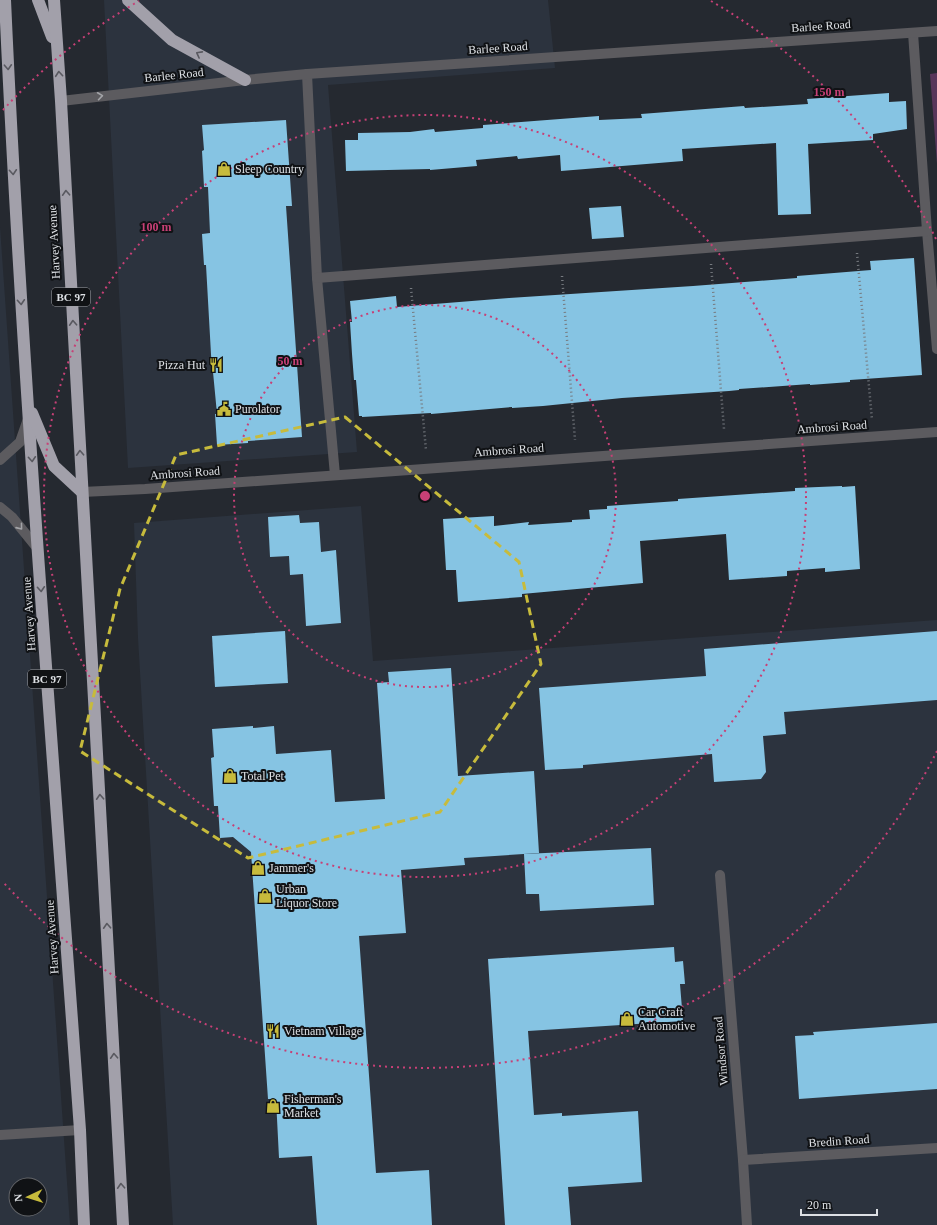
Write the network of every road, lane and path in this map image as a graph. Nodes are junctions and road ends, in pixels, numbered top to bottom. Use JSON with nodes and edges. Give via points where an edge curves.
{"nodes":[{"id":1,"x":5,"y":0,"type":"edge"},
{"id":2,"x":38,"y":0,"type":"edge"},
{"id":3,"x":54,"y":0,"type":"edge"},
{"id":4,"x":128,"y":0,"type":"edge"},
{"id":5,"x":937,"y":31,"type":"edge"},
{"id":6,"x":913,"y":33,"type":"junction"},
{"id":7,"x":56,"y":47,"type":"junction"},
{"id":8,"x":307,"y":74,"type":"junction"},
{"id":9,"x":245,"y":80,"type":"junction"},
{"id":10,"x":61,"y":101,"type":"junction"},
{"id":11,"x":0,"y":113,"type":"edge"},
{"id":12,"x":11,"y":133,"type":"junction"},
{"id":13,"x":927,"y":231,"type":"junction"},
{"id":14,"x":855,"y":237,"type":"junction"},
{"id":15,"x":710,"y":248,"type":"junction"},
{"id":16,"x":561,"y":260,"type":"junction"},
{"id":17,"x":410,"y":271,"type":"junction"},
{"id":18,"x":317,"y":278,"type":"junction"},
{"id":19,"x":937,"y":349,"type":"edge"},
{"id":20,"x":28,"y":403,"type":"junction"},
{"id":21,"x":29,"y":417,"type":"junction"},
{"id":22,"x":937,"y":432,"type":"edge"},
{"id":23,"x":873,"y":437,"type":"junction"},
{"id":24,"x":726,"y":447,"type":"junction"},
{"id":25,"x":576,"y":458,"type":"junction"},
{"id":26,"x":0,"y":460,"type":"edge"},
{"id":27,"x":428,"y":468,"type":"junction"},
{"id":28,"x":335,"y":475,"type":"junction"},
{"id":29,"x":82,"y":492,"type":"junction"},
{"id":30,"x":0,"y":507,"type":"edge"},
{"id":31,"x":38,"y":549,"type":"junction"},
{"id":32,"x":720,"y":875,"type":"dead end"},
{"id":33,"x":80,"y":1130,"type":"junction"},
{"id":34,"x":0,"y":1135,"type":"edge"},
{"id":35,"x":937,"y":1148,"type":"edge"},
{"id":36,"x":743,"y":1160,"type":"junction"},
{"id":37,"x":84,"y":1225,"type":"edge"},
{"id":38,"x":123,"y":1225,"type":"edge"},
{"id":39,"x":746,"y":1225,"type":"edge"}],
"edges":[{"from":1,"to":12,"type":"highway","name":"Harvey Avenue","number":"BC 97","one_way":true},
{"from":2,"to":7,"type":"highway"},
{"from":3,"to":7,"type":"highway","name":"Harvey Avenue","number":"BC 97"},
{"from":9,"to":4,"type":"highway","one_way":true,"via":[[172,40]]},
{"from":5,"to":6,"type":"street","name":"Barlee Road"},
{"from":6,"to":8,"type":"street","name":"Barlee Road"},
{"from":6,"to":13,"type":"street"},
{"from":10,"to":7,"type":"highway","name":"Harvey Avenue","number":"BC 97","one_way":true},
{"from":8,"to":9,"type":"street","name":"Barlee Road"},
{"from":8,"to":18,"type":"street"},
{"from":10,"to":9,"type":"street","name":"Barlee Road","one_way":true},
{"from":29,"to":10,"type":"highway","name":"Harvey Avenue","number":"BC 97","one_way":true},
{"from":11,"to":12,"type":"highway"},
{"from":12,"to":20,"type":"highway","name":"Harvey Avenue","number":"BC 97","one_way":true},
{"from":13,"to":14,"type":"street"},
{"from":13,"to":19,"type":"street"},
{"from":14,"to":15,"type":"street"},
{"from":14,"to":23,"type":"path"},
{"from":15,"to":16,"type":"street"},
{"from":15,"to":24,"type":"path"},
{"from":16,"to":17,"type":"street"},
{"from":16,"to":25,"type":"path"},
{"from":17,"to":18,"type":"street"},
{"from":17,"to":27,"type":"path"},
{"from":18,"to":28,"type":"street"},
{"from":20,"to":21,"type":"highway","name":"Harvey Avenue","number":"BC 97"},
{"from":20,"to":29,"type":"highway","via":[[54,466]]},
{"from":21,"to":26,"type":"street","via":[[20,442]]},
{"from":21,"to":31,"type":"highway","name":"Harvey Avenue","number":"BC 97","one_way":true},
{"from":22,"to":23,"type":"street","name":"Ambrosi Road"},
{"from":23,"to":24,"type":"street","name":"Ambrosi Road"},
{"from":24,"to":25,"type":"street","name":"Ambrosi Road"},
{"from":25,"to":27,"type":"street","name":"Ambrosi Road"},
{"from":27,"to":28,"type":"street","name":"Ambrosi Road"},
{"from":28,"to":29,"type":"street","name":"Ambrosi Road"},
{"from":38,"to":29,"type":"highway","name":"Harvey Avenue","number":"BC 97","one_way":true},
{"from":30,"to":31,"type":"street","one_way":true,"via":[[12,517]]},
{"from":31,"to":33,"type":"highway","name":"Harvey Avenue","number":"BC 97","one_way":true},
{"from":32,"to":36,"type":"street","name":"Windsor Road"},
{"from":33,"to":34,"type":"street"},
{"from":33,"to":37,"type":"highway","name":"Harvey Avenue","number":"BC 97"},
{"from":35,"to":36,"type":"street","name":"Bredin Road"},
{"from":36,"to":39,"type":"street","name":"Windsor Road"}]}
